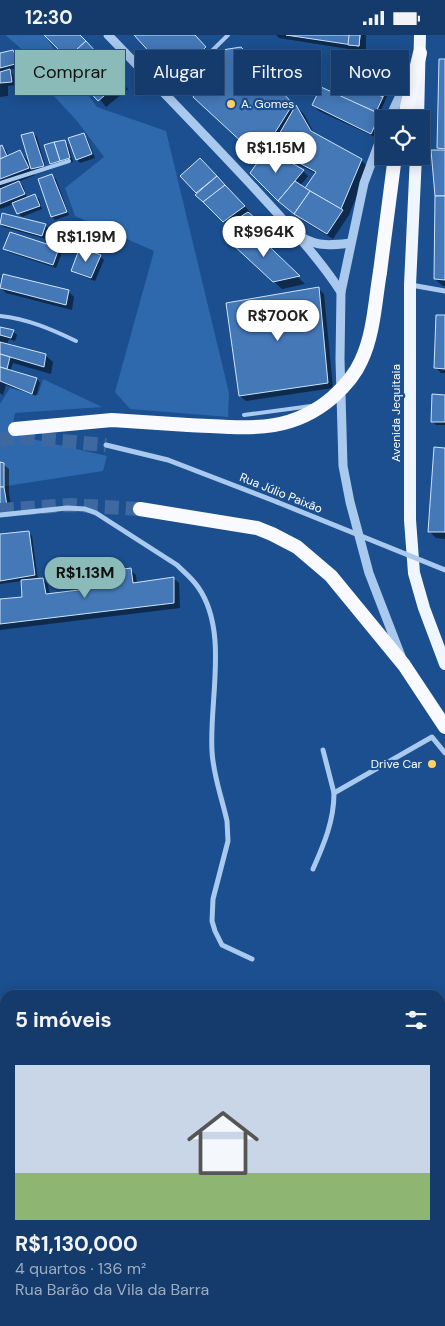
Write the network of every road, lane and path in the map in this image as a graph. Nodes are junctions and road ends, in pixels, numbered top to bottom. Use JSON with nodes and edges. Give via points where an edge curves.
{"nodes":[{"id":1,"x":108,"y":35,"type":"edge"},
{"id":2,"x":228,"y":35,"type":"edge"},
{"id":3,"x":420,"y":35,"type":"edge"},
{"id":4,"x":420,"y":53,"type":"junction"},
{"id":5,"x":166,"y":96,"type":"junction"},
{"id":6,"x":392,"y":110,"type":"edge"},
{"id":7,"x":406,"y":110,"type":"edge"},
{"id":8,"x":418,"y":110,"type":"edge"},
{"id":9,"x":375,"y":153,"type":"edge"},
{"id":10,"x":69,"y":161,"type":"dead end"},
{"id":11,"x":394,"y":165,"type":"edge"},
{"id":12,"x":416,"y":165,"type":"edge"},
{"id":13,"x":0,"y":183,"type":"edge"},
{"id":14,"x":296,"y":234,"type":"junction"},
{"id":15,"x":350,"y":243,"type":"junction"},
{"id":16,"x":410,"y":285,"type":"junction"},
{"id":17,"x":445,"y":291,"type":"edge"},
{"id":18,"x":341,"y":292,"type":"junction"},
{"id":19,"x":0,"y":316,"type":"edge"},
{"id":20,"x":76,"y":341,"type":"dead end"},
{"id":21,"x":341,"y":402,"type":"junction"},
{"id":22,"x":244,"y":415,"type":"dead end"},
{"id":23,"x":15,"y":429,"type":"dead end"},
{"id":24,"x":106,"y":445,"type":"tunnel mouth"},
{"id":25,"x":140,"y":509,"type":"tunnel mouth"},
{"id":26,"x":0,"y":515,"type":"edge"},
{"id":27,"x":445,"y":570,"type":"edge"},
{"id":28,"x":445,"y":664,"type":"edge"},
{"id":29,"x":404,"y":665,"type":"junction"},
{"id":30,"x":445,"y":727,"type":"edge"},
{"id":31,"x":323,"y":750,"type":"dead end"},
{"id":32,"x":445,"y":753,"type":"edge"},
{"id":33,"x":334,"y":793,"type":"junction"},
{"id":34,"x":313,"y":869,"type":"dead end"},
{"id":35,"x":252,"y":959,"type":"dead end"}],
"edges":[{"from":1,"to":5,"type":"street"},
{"from":2,"to":5,"type":"lane"},
{"from":3,"to":4,"type":"main road"},
{"from":4,"to":6,"type":"street"},
{"from":4,"to":7,"type":"highway"},
{"from":4,"to":8,"type":"main road"},
{"from":5,"to":14,"type":"street"},
{"from":9,"to":15,"type":"street","via":[[364,183]]},
{"from":10,"to":13,"type":"lane"},
{"from":11,"to":23,"type":"highway","bridge":true,"via":[[380,272],[362,361],[330,399],[314,411],[278,425],[257,427],[112,420]]},
{"from":12,"to":16,"type":"main road","name":"Avenida Jequitaia"},
{"from":14,"to":15,"type":"street","via":[[323,245]]},
{"from":14,"to":18,"type":"street"},
{"from":15,"to":18,"type":"street"},
{"from":16,"to":17,"type":"street"},
{"from":16,"to":28,"type":"main road","name":"Avenida Jequitaia","via":[[409,491],[414,573]]},
{"from":18,"to":21,"type":"street"},
{"from":19,"to":20,"type":"lane","via":[[45,326]]},
{"from":21,"to":22,"type":"lane"},
{"from":21,"to":29,"type":"street","via":[[343,466],[350,502],[369,573]]},
{"from":24,"to":27,"type":"street","name":"Rua Júlio Paixão","bridge":true,"via":[[168,460]]},
{"from":25,"to":29,"type":"highway","via":[[257,528],[297,547],[331,576]]},
{"from":26,"to":35,"type":"street","via":[[66,508],[96,513],[176,565],[198,586],[211,615],[213,630],[212,752],[228,832],[213,899],[212,921],[222,945]]},
{"from":29,"to":30,"type":"highway"},
{"from":31,"to":33,"type":"street"},
{"from":32,"to":33,"type":"street","via":[[432,737]]},
{"from":33,"to":34,"type":"street","via":[[331,823]]}]}
